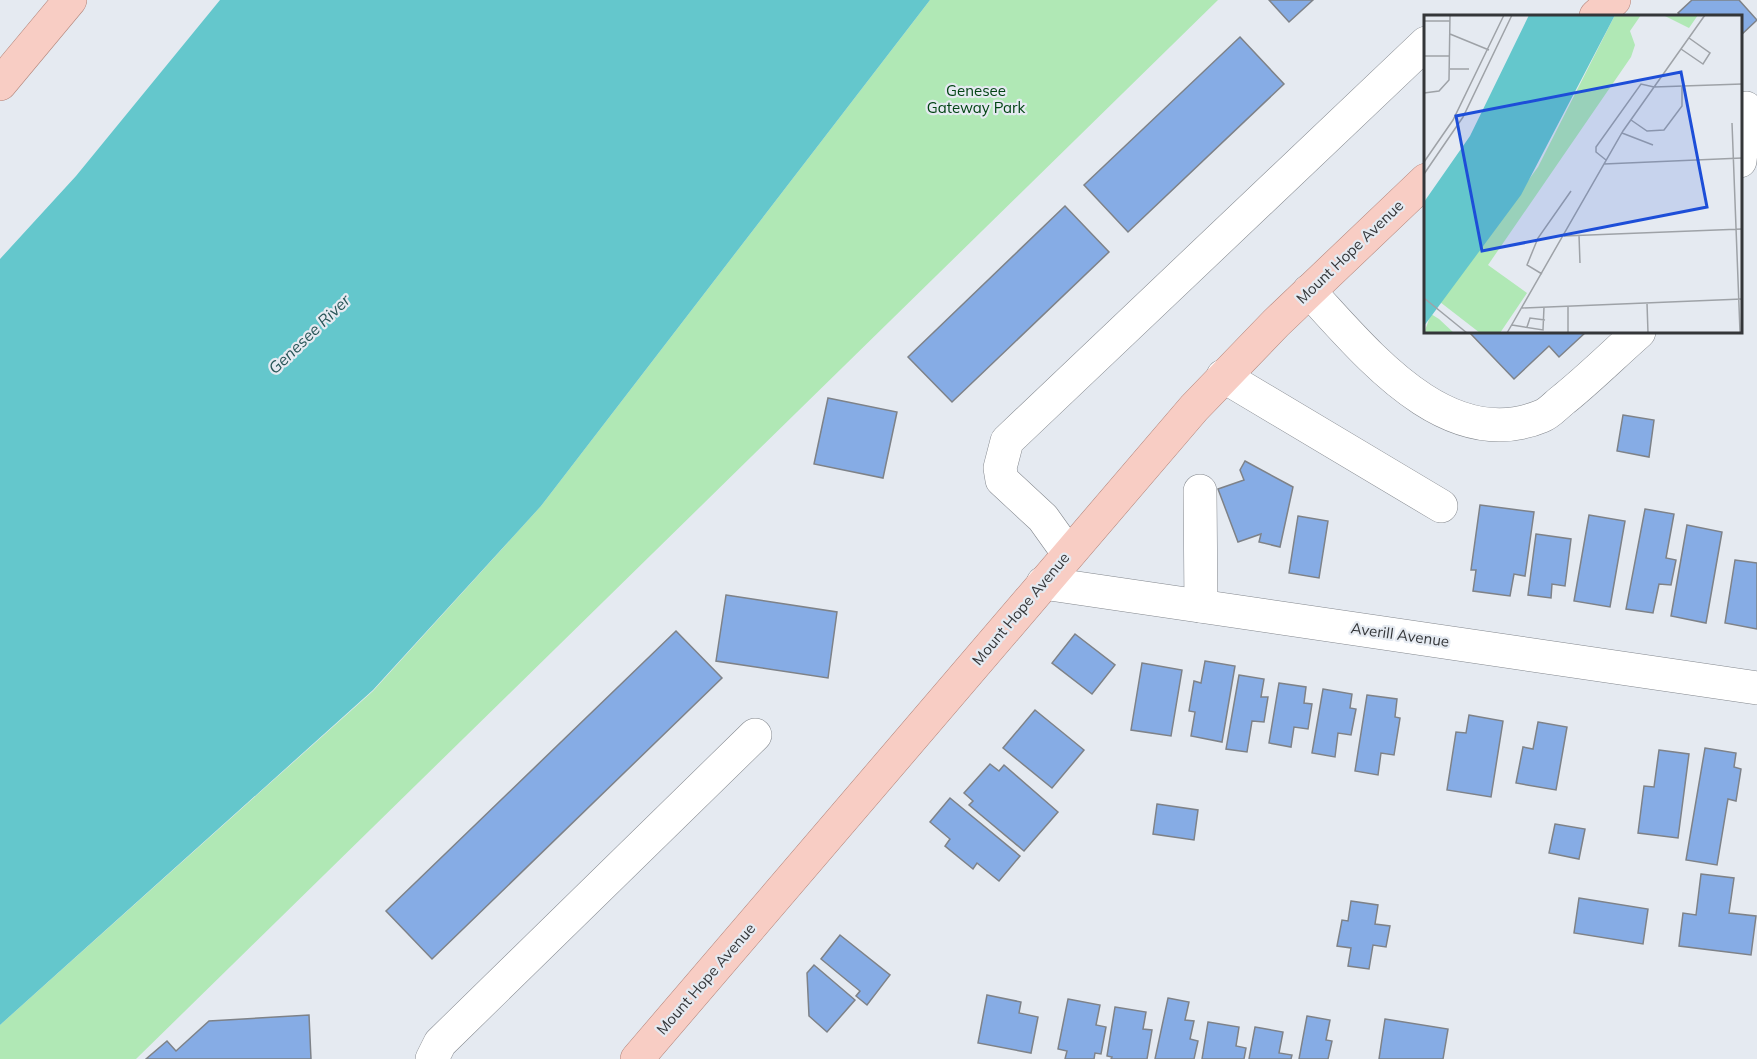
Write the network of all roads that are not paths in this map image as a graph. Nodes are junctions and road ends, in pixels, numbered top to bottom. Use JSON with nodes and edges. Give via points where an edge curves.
{"nodes":[{"id":1,"x":70,"y":0,"type":"edge"},
{"id":2,"x":1614,"y":0,"type":"edge"},
{"id":3,"x":1597,"y":15,"type":"edge"},
{"id":4,"x":1424,"y":44,"type":"edge"},
{"id":5,"x":0,"y":84,"type":"edge"},
{"id":6,"x":1748,"y":109,"type":"edge"},
{"id":7,"x":1742,"y":148,"type":"edge"},
{"id":8,"x":1424,"y":181,"type":"edge"},
{"id":9,"x":1309,"y":291,"type":"junction"},
{"id":10,"x":1637,"y":333,"type":"edge"},
{"id":11,"x":1224,"y":376,"type":"junction"},
{"id":12,"x":1200,"y":490,"type":"dead end"},
{"id":13,"x":1441,"y":506,"type":"dead end"},
{"id":14,"x":1068,"y":553,"type":"junction"},
{"id":15,"x":1043,"y":583,"type":"junction"},
{"id":16,"x":1201,"y":606,"type":"junction"},
{"id":17,"x":1757,"y":688,"type":"edge"},
{"id":18,"x":755,"y":735,"type":"dead end"},
{"id":19,"x":432,"y":1059,"type":"edge"},
{"id":20,"x":637,"y":1059,"type":"edge"}],
"edges":[{"from":1,"to":5,"type":"main road"},
{"from":2,"to":3,"type":"main road"},
{"from":4,"to":14,"type":"street","via":[[1007,441],[1000,468],[1002,480],[1043,519]]},
{"from":6,"to":7,"type":"street"},
{"from":8,"to":9,"type":"main road","name":"Mount Hope Avenue"},
{"from":9,"to":10,"type":"street","via":[[1370,357],[1418,397],[1459,418],[1504,427],[1544,416]]},
{"from":9,"to":11,"type":"main road","name":"Mount Hope Avenue"},
{"from":11,"to":13,"type":"street"},
{"from":11,"to":14,"type":"main road","name":"Mount Hope Avenue"},
{"from":12,"to":16,"type":"street"},
{"from":14,"to":15,"type":"main road","name":"Mount Hope Avenue"},
{"from":15,"to":16,"type":"street","name":"Averill Avenue"},
{"from":15,"to":20,"type":"main road","name":"Mount Hope Avenue"},
{"from":16,"to":17,"type":"street","name":"Averill Avenue"},
{"from":18,"to":19,"type":"street","via":[[440,1043]]}]}
